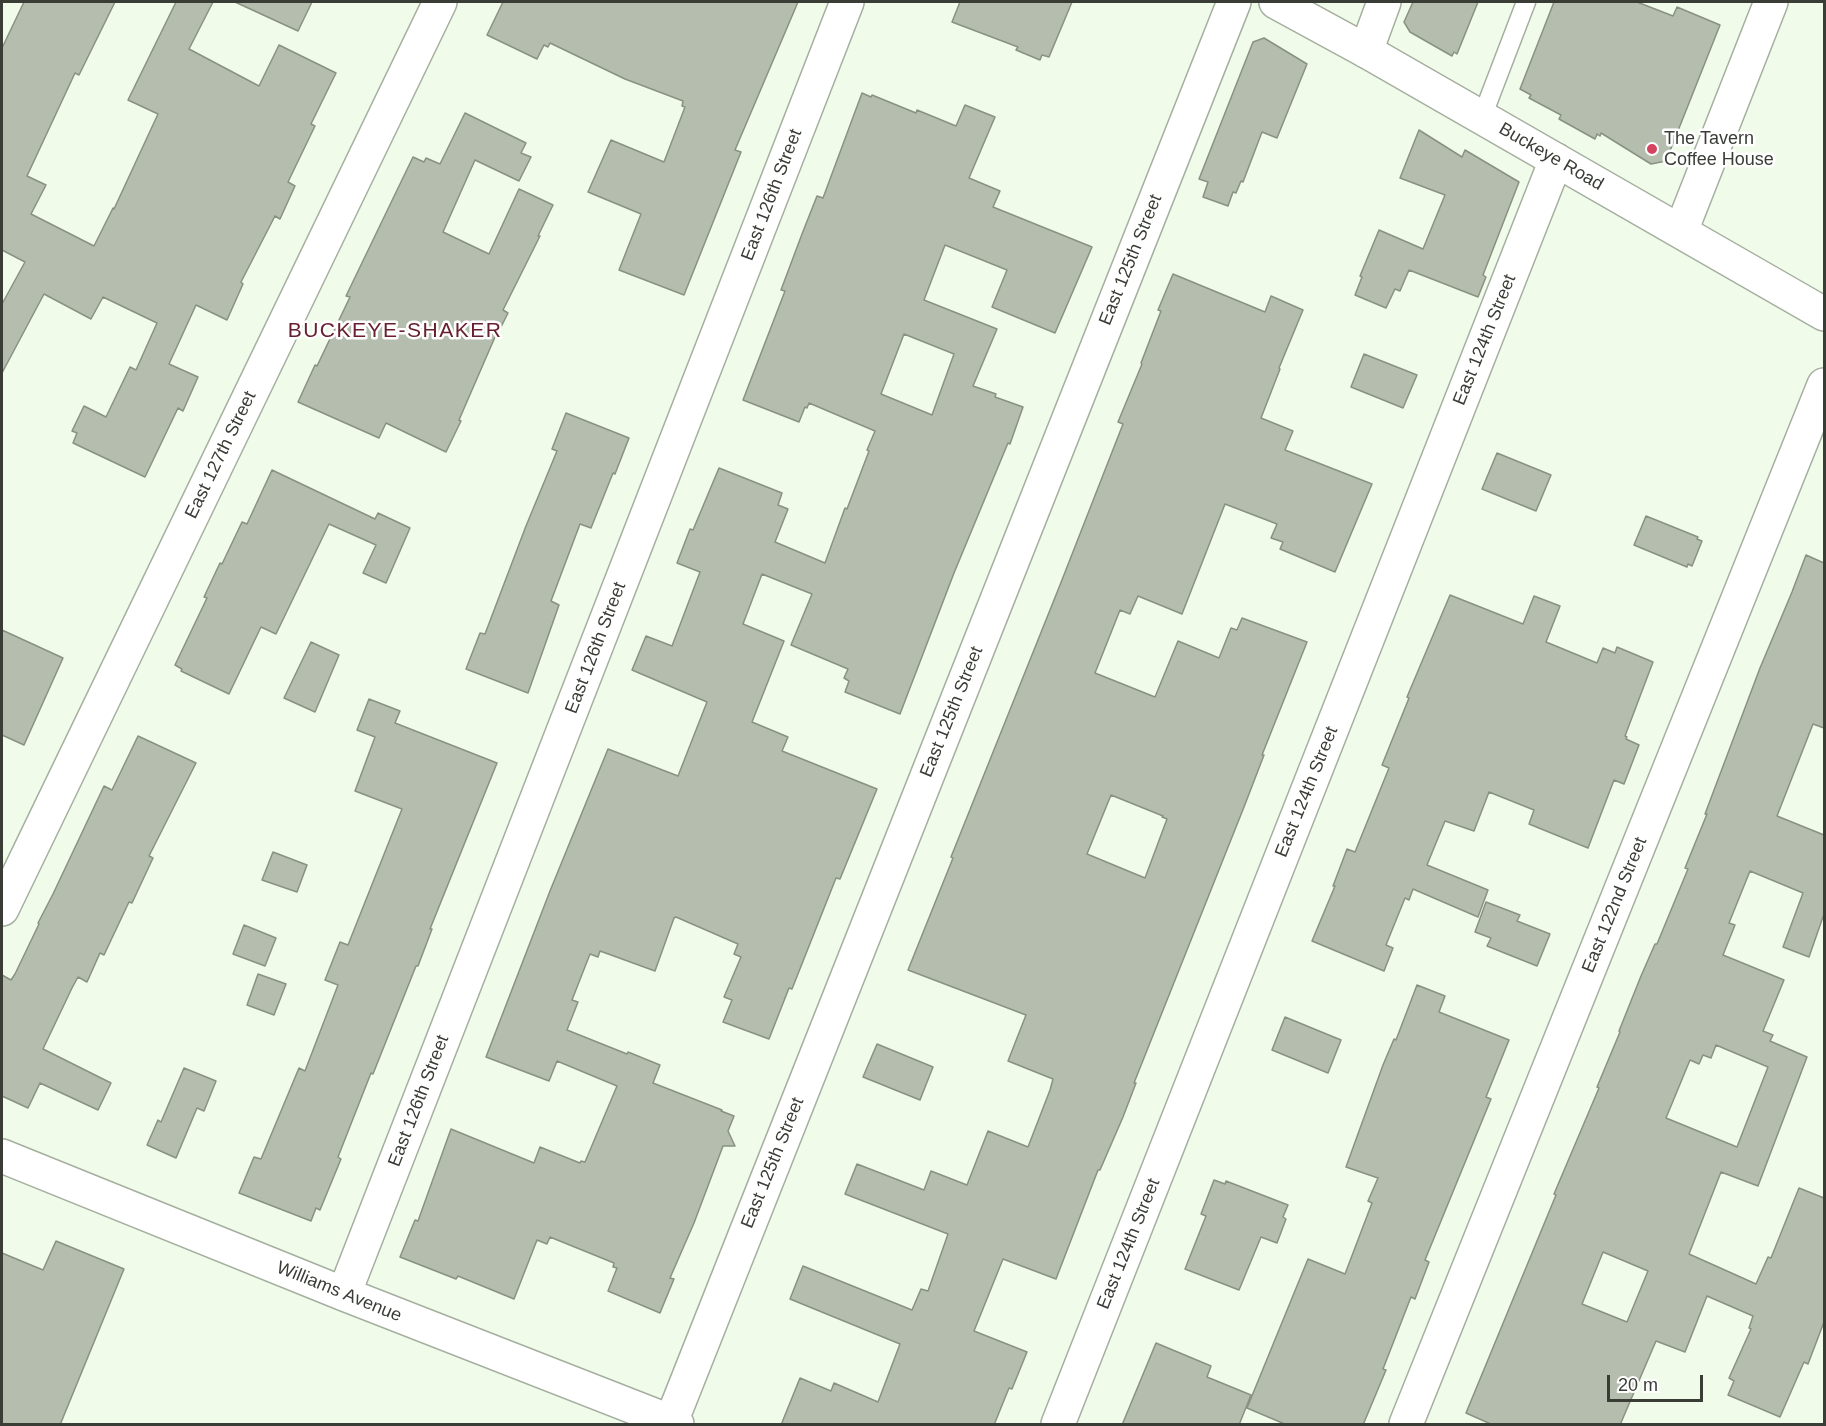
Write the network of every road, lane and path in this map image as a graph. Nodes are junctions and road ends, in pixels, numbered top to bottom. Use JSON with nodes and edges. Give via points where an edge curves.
{"nodes":[{"id":1,"x":441,"y":2,"type":"edge"},
{"id":2,"x":847,"y":2,"type":"edge"},
{"id":3,"x":1234,"y":2,"type":"edge"},
{"id":4,"x":1276,"y":2,"type":"edge"},
{"id":5,"x":1384,"y":2,"type":"edge"},
{"id":6,"x":1526,"y":2,"type":"edge"},
{"id":7,"x":1772,"y":2,"type":"edge"},
{"id":8,"x":1366,"y":51,"type":"junction"},
{"id":9,"x":1482,"y":117,"type":"junction"},
{"id":10,"x":1557,"y":160,"type":"junction"},
{"id":11,"x":1681,"y":231,"type":"junction"},
{"id":12,"x":1824,"y":314,"type":"edge"},
{"id":13,"x":1824,"y":385,"type":"edge"},
{"id":14,"x":2,"y":909,"type":"edge"},
{"id":15,"x":2,"y":1156,"type":"edge"},
{"id":16,"x":344,"y":1294,"type":"junction"},
{"id":17,"x":674,"y":1423,"type":"edge"},
{"id":18,"x":1058,"y":1425,"type":"edge"},
{"id":19,"x":1406,"y":1425,"type":"edge"}],
"edges":[{"from":1,"to":14,"type":"street","name":"East 127th Street"},
{"from":2,"to":16,"type":"street","name":"East 126th Street"},
{"from":3,"to":17,"type":"street","name":"East 125th Street"},
{"from":4,"to":8,"type":"street","name":"Buckeye Road"},
{"from":5,"to":8,"type":"street"},
{"from":6,"to":9,"type":"lane"},
{"from":7,"to":11,"type":"street"},
{"from":8,"to":9,"type":"street","name":"Buckeye Road"},
{"from":9,"to":10,"type":"street","name":"Buckeye Road"},
{"from":10,"to":11,"type":"street","name":"Buckeye Road"},
{"from":10,"to":18,"type":"street","name":"East 124th Street"},
{"from":11,"to":12,"type":"street","name":"Buckeye Road"},
{"from":13,"to":19,"type":"street","name":"East 122nd Street"},
{"from":15,"to":16,"type":"street","name":"Williams Avenue"},
{"from":16,"to":17,"type":"street","name":"Williams Avenue"}]}
